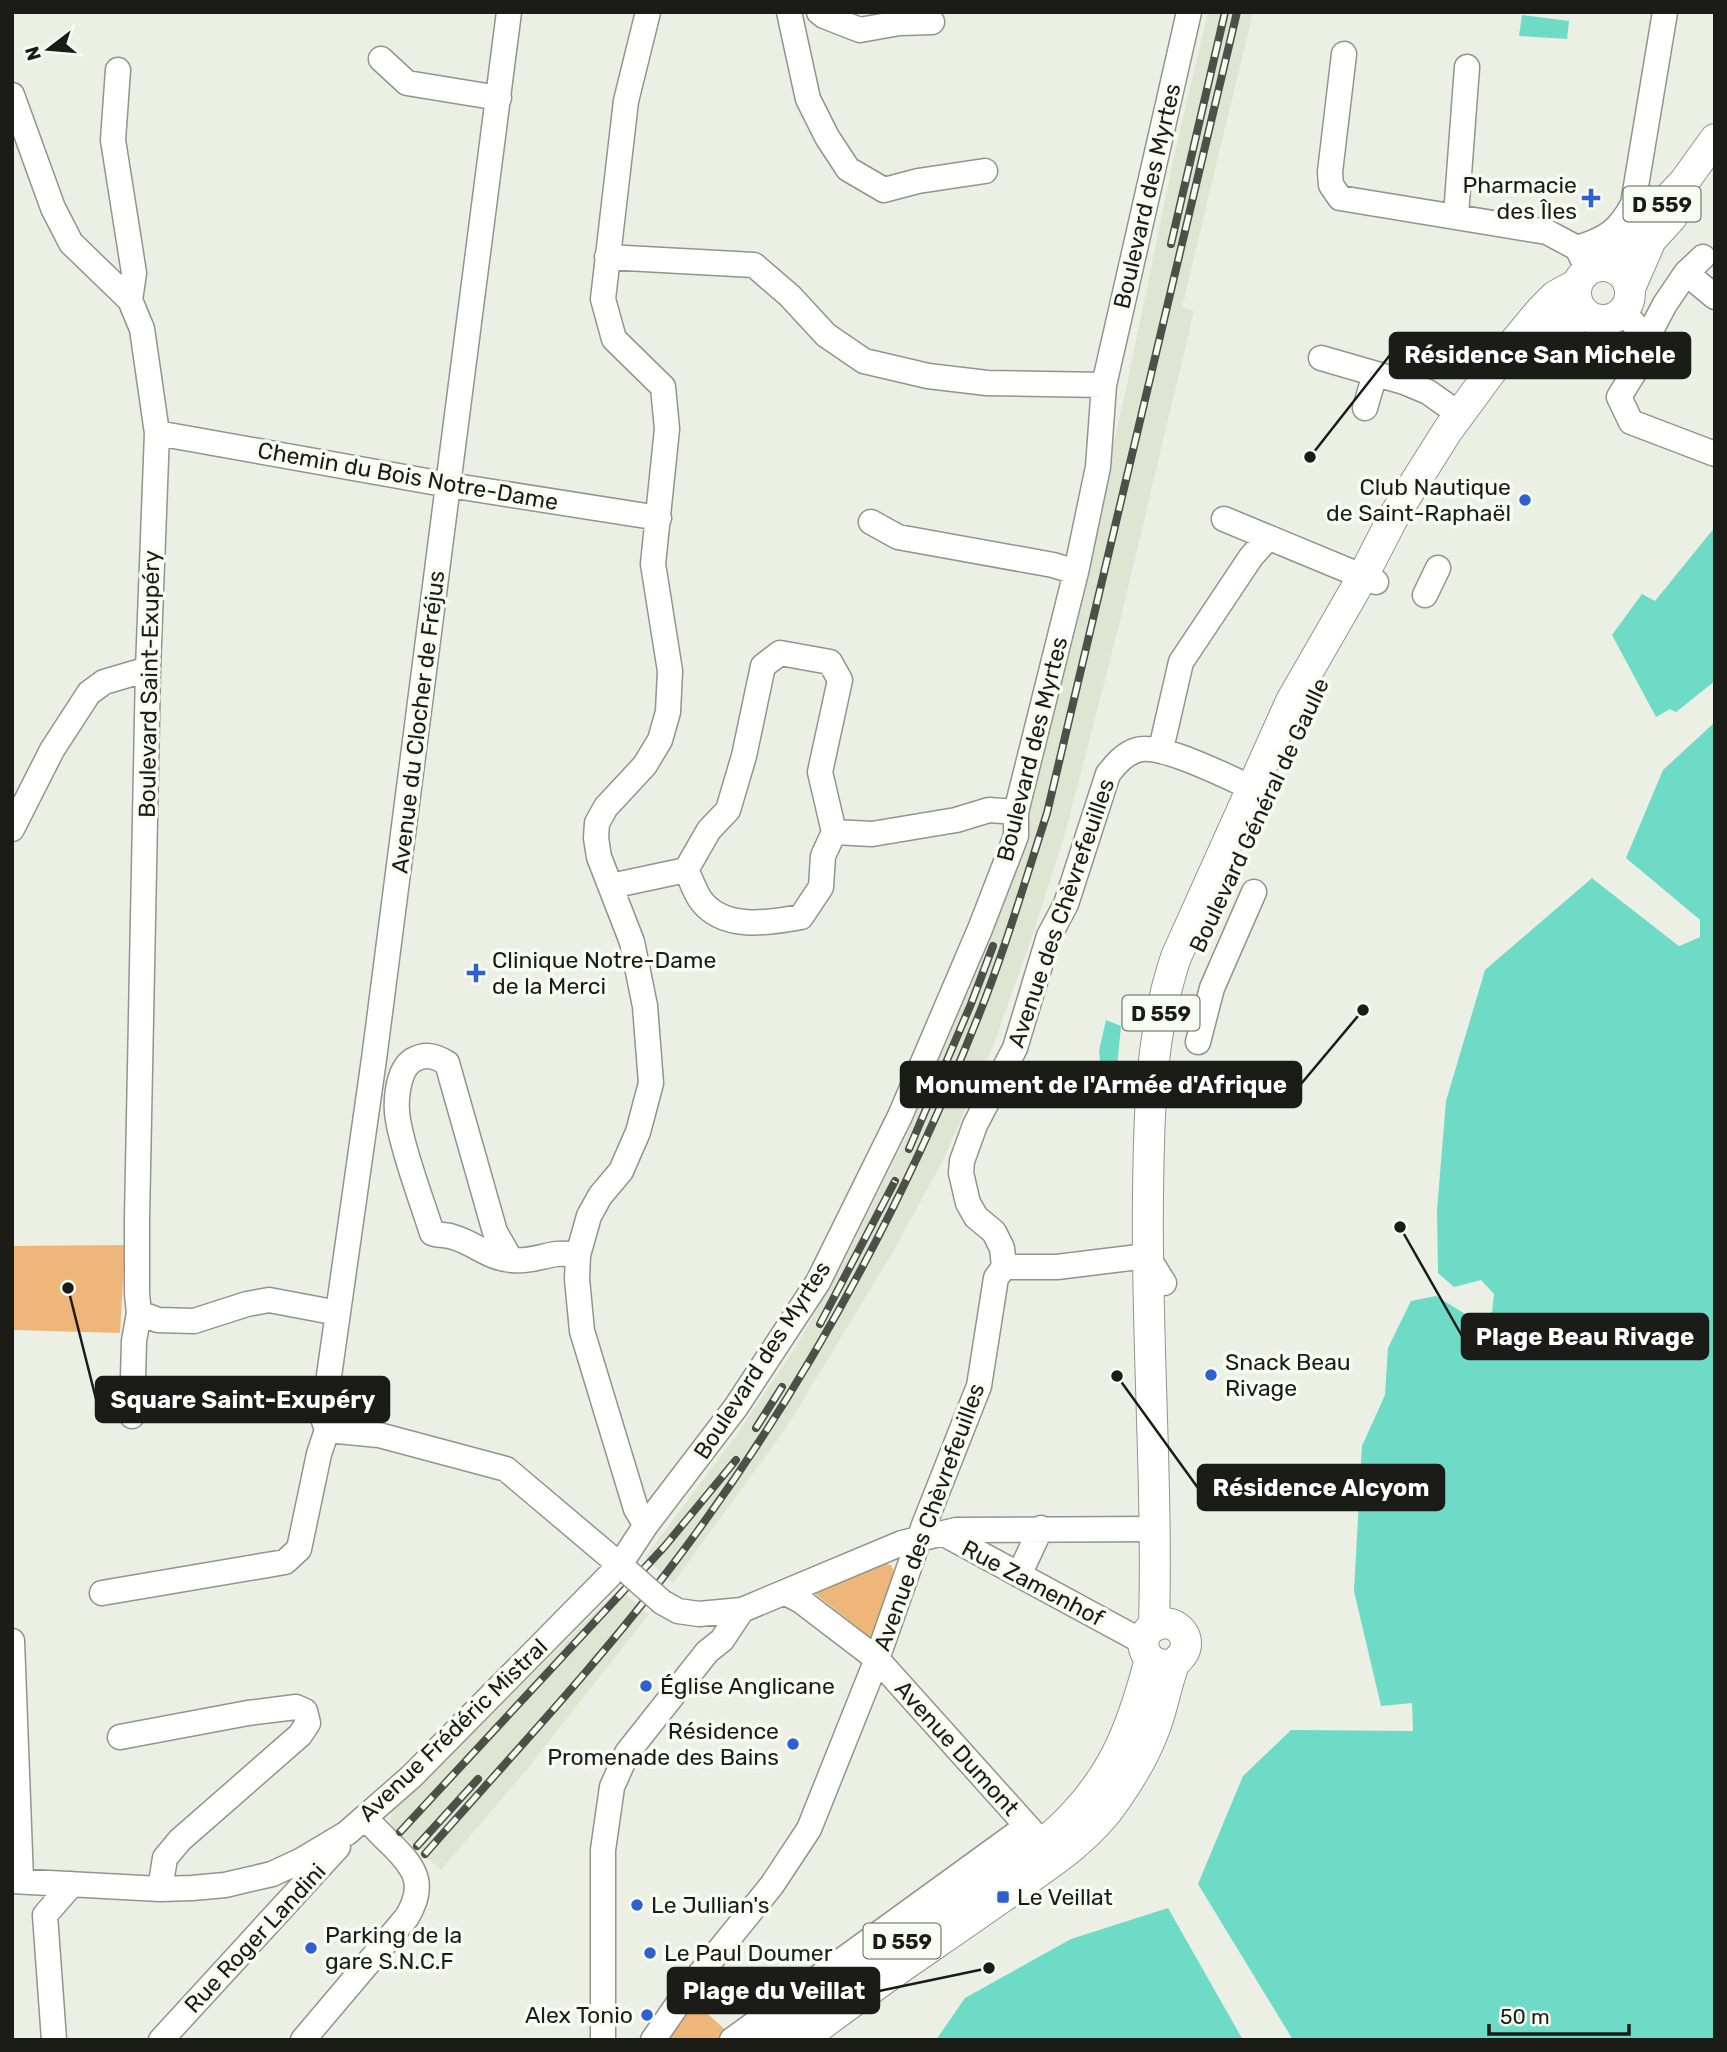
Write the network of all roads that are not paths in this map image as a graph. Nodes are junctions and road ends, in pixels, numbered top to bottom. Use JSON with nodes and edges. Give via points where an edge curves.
{"nodes":[{"id":1,"x":509,"y":12,"type":"edge"},
{"id":2,"x":648,"y":12,"type":"edge"},
{"id":3,"x":789,"y":12,"type":"edge"},
{"id":4,"x":820,"y":12,"type":"edge"},
{"id":5,"x":1189,"y":12,"type":"edge"},
{"id":6,"x":1665,"y":12,"type":"edge"},
{"id":7,"x":932,"y":22,"type":"dead end"},
{"id":8,"x":1344,"y":54,"type":"dead end"},
{"id":9,"x":381,"y":59,"type":"dead end"},
{"id":10,"x":1467,"y":66,"type":"dead end"},
{"id":11,"x":118,"y":71,"type":"dead end"},
{"id":12,"x":12,"y":95,"type":"edge"},
{"id":13,"x":499,"y":98,"type":"junction"},
{"id":14,"x":1715,"y":139,"type":"edge"},
{"id":15,"x":1715,"y":165,"type":"edge"},
{"id":16,"x":1639,"y":168,"type":"junction"},
{"id":17,"x":985,"y":172,"type":"dead end"},
{"id":18,"x":1668,"y":199,"type":"junction"},
{"id":19,"x":1455,"y":215,"type":"junction"},
{"id":20,"x":607,"y":257,"type":"junction"},
{"id":21,"x":1587,"y":267,"type":"junction"},
{"id":22,"x":1715,"y":297,"type":"edge"},
{"id":23,"x":130,"y":300,"type":"junction"},
{"id":24,"x":1627,"y":300,"type":"junction"},
{"id":25,"x":1588,"y":316,"type":"junction"},
{"id":26,"x":1647,"y":338,"type":"junction"},
{"id":27,"x":1593,"y":352,"type":"dead end"},
{"id":28,"x":1321,"y":358,"type":"dead end"},
{"id":29,"x":1375,"y":374,"type":"junction"},
{"id":30,"x":1104,"y":385,"type":"junction"},
{"id":31,"x":1366,"y":408,"type":"dead end"},
{"id":32,"x":1459,"y":414,"type":"junction"},
{"id":33,"x":157,"y":433,"type":"junction"},
{"id":34,"x":1715,"y":453,"type":"edge"},
{"id":35,"x":449,"y":485,"type":"junction"},
{"id":36,"x":659,"y":518,"type":"junction"},
{"id":37,"x":1224,"y":519,"type":"dead end"},
{"id":38,"x":871,"y":522,"type":"dead end"},
{"id":39,"x":1268,"y":538,"type":"junction"},
{"id":40,"x":1438,"y":568,"type":"dead end"},
{"id":41,"x":1076,"y":572,"type":"junction"},
{"id":42,"x":1369,"y":579,"type":"junction"},
{"id":43,"x":1425,"y":595,"type":"dead end"},
{"id":44,"x":148,"y":669,"type":"junction"},
{"id":45,"x":1161,"y":749,"type":"junction"},
{"id":46,"x":1258,"y":791,"type":"junction"},
{"id":47,"x":1016,"y":812,"type":"junction"},
{"id":48,"x":12,"y":828,"type":"edge"},
{"id":49,"x":834,"y":832,"type":"junction"},
{"id":50,"x":686,"y":870,"type":"junction"},
{"id":51,"x":611,"y":886,"type":"junction"},
{"id":52,"x":1254,"y":892,"type":"dead end"},
{"id":53,"x":1198,"y":1042,"type":"dead end"},
{"id":54,"x":578,"y":1255,"type":"junction"},
{"id":55,"x":1147,"y":1256,"type":"junction"},
{"id":56,"x":511,"y":1260,"type":"junction"},
{"id":57,"x":1004,"y":1268,"type":"junction"},
{"id":58,"x":1164,"y":1283,"type":"junction"},
{"id":59,"x":139,"y":1313,"type":"junction"},
{"id":60,"x":338,"y":1313,"type":"junction"},
{"id":61,"x":132,"y":1416,"type":"dead end"},
{"id":62,"x":327,"y":1430,"type":"junction"},
{"id":63,"x":646,"y":1525,"type":"junction"},
{"id":64,"x":1041,"y":1528,"type":"junction"},
{"id":65,"x":1155,"y":1529,"type":"junction"},
{"id":66,"x":932,"y":1536,"type":"junction"},
{"id":67,"x":623,"y":1569,"type":"junction"},
{"id":68,"x":1019,"y":1575,"type":"junction"},
{"id":69,"x":102,"y":1593,"type":"dead end"},
{"id":70,"x":786,"y":1593,"type":"junction"},
{"id":71,"x":742,"y":1609,"type":"junction"},
{"id":72,"x":699,"y":1614,"type":"junction"},
{"id":73,"x":12,"y":1641,"type":"edge"},
{"id":74,"x":1159,"y":1643,"type":"junction"},
{"id":75,"x":707,"y":1652,"type":"junction"},
{"id":76,"x":877,"y":1659,"type":"junction"},
{"id":77,"x":120,"y":1737,"type":"dead end"},
{"id":78,"x":355,"y":1826,"type":"junction"},
{"id":79,"x":1042,"y":1842,"type":"junction"},
{"id":80,"x":250,"y":1879,"type":"junction"},
{"id":81,"x":17,"y":1881,"type":"edge"},
{"id":82,"x":72,"y":1884,"type":"junction"},
{"id":83,"x":160,"y":1889,"type":"junction"},
{"id":84,"x":45,"y":1916,"type":"junction"},
{"id":85,"x":271,"y":1920,"type":"junction"},
{"id":86,"x":54,"y":2040,"type":"edge"},
{"id":87,"x":161,"y":2040,"type":"edge"},
{"id":88,"x":303,"y":2040,"type":"edge"},
{"id":89,"x":604,"y":2040,"type":"edge"},
{"id":90,"x":653,"y":2040,"type":"edge"},
{"id":91,"x":732,"y":2040,"type":"edge"},
{"id":92,"x":763,"y":2040,"type":"edge"},
{"id":93,"x":802,"y":2040,"type":"edge"}],
"edges":[{"from":1,"to":13,"type":"street","name":"Avenue du Clocher de Fréjus"},
{"from":2,"to":20,"type":"street","via":[[626,101]]},
{"from":3,"to":17,"type":"street","via":[[808,99],[848,169],[884,190]]},
{"from":4,"to":7,"type":"street","via":[[860,30]]},
{"from":5,"to":30,"type":"street","name":"Boulevard des Myrtes"},
{"from":6,"to":16,"type":"street"},
{"from":8,"to":19,"type":"street","via":[[1330,172],[1334,192],[1340,198]]},
{"from":9,"to":13,"type":"street","via":[[407,83]]},
{"from":10,"to":19,"type":"street"},
{"from":11,"to":23,"type":"street","via":[[113,140],[134,273]]},
{"from":12,"to":23,"type":"street","name":"Boulevard Saint-Exupéry","via":[[52,208],[71,243]]},
{"from":13,"to":35,"type":"street","name":"Avenue du Clocher de Fréjus"},
{"from":14,"to":18,"type":"main road","number":"D 559"},
{"from":15,"to":24,"type":"main road","number":"D 559","via":[[1651,240]]},
{"from":16,"to":18,"type":"street","via":[[1657,196]]},
{"from":16,"to":21,"type":"street","via":[[1633,204],[1624,222],[1602,240]]},
{"from":18,"to":21,"type":"main road","number":"D 559"},
{"from":19,"to":21,"type":"street","via":[[1548,232]]},
{"from":20,"to":30,"type":"street","via":[[754,265],[826,335],[864,361],[987,383]]},
{"from":20,"to":36,"type":"street","via":[[603,299],[614,340],[663,387],[667,429]]},
{"from":21,"to":24,"type":"main road","via":[[1622,273]]},
{"from":21,"to":25,"type":"main road","via":[[1577,302]]},
{"from":21,"to":32,"type":"main road","name":"Boulevard Général de Gaulle","number":"D 559","via":[[1541,310]]},
{"from":22,"to":26,"type":"street","via":[[1694,265]]},
{"from":23,"to":33,"type":"street","name":"Boulevard Saint-Exupéry","via":[[142,329]]},
{"from":24,"to":25,"type":"main road","via":[[1610,320]]},
{"from":24,"to":26,"type":"street"},
{"from":25,"to":42,"type":"main road","name":"Boulevard Général de Gaulle","number":"D 559","via":[[1546,330],[1471,419]]},
{"from":26,"to":27,"type":"street"},
{"from":26,"to":34,"type":"street","via":[[1638,366],[1619,397],[1631,422]]},
{"from":28,"to":29,"type":"street"},
{"from":29,"to":31,"type":"street"},
{"from":29,"to":32,"type":"street","via":[[1428,392]]},
{"from":30,"to":41,"type":"street","name":"Boulevard des Myrtes","via":[[1098,467]]},
{"from":32,"to":42,"type":"main road","name":"Boulevard Général de Gaulle","number":"D 559","via":[[1395,514]]},
{"from":33,"to":35,"type":"street","name":"Chemin du Bois Notre-Dame"},
{"from":33,"to":44,"type":"street","name":"Boulevard Saint-Exupéry"},
{"from":35,"to":36,"type":"street","name":"Chemin du Bois Notre-Dame"},
{"from":35,"to":60,"type":"street","name":"Avenue du Clocher de Fréjus"},
{"from":36,"to":51,"type":"street","via":[[653,564],[670,671],[668,712],[660,740],[645,765],[597,823],[599,858]]},
{"from":37,"to":39,"type":"street"},
{"from":38,"to":41,"type":"street","via":[[898,537]]},
{"from":39,"to":42,"type":"street"},
{"from":39,"to":45,"type":"street","via":[[1181,662]]},
{"from":40,"to":43,"type":"street"},
{"from":41,"to":47,"type":"street","name":"Boulevard des Myrtes"},
{"from":42,"to":46,"type":"main road","name":"Boulevard Général de Gaulle","number":"D 559"},
{"from":44,"to":48,"type":"street","via":[[113,678],[89,693],[52,750]]},
{"from":44,"to":59,"type":"street","name":"Boulevard Saint-Exupéry","via":[[136,1218]]},
{"from":45,"to":46,"type":"street"},
{"from":45,"to":57,"type":"street","name":"Avenue des Chèvrefeuilles","via":[[1138,749],[1121,758],[1108,774],[1066,904],[1049,936],[1015,1048],[975,1125],[962,1161],[968,1203],[994,1233],[1002,1248]]},
{"from":46,"to":55,"type":"main road","name":"Boulevard Général de Gaulle","number":"D 559","via":[[1166,988],[1153,1065]]},
{"from":46,"to":58,"type":"main road","name":"Boulevard Général de Gaulle","number":"D 559","via":[[1173,1023],[1164,1135]]},
{"from":47,"to":49,"type":"street","via":[[989,810],[872,834]]},
{"from":47,"to":63,"type":"street","name":"Boulevard des Myrtes","via":[[1016,836],[980,929],[900,1116],[818,1282],[736,1407]]},
{"from":49,"to":50,"type":"street","via":[[824,856],[821,887],[801,917],[764,924],[724,918],[701,901]]},
{"from":49,"to":50,"type":"street","via":[[820,772],[840,680],[830,662],[780,653],[764,666],[728,810],[709,830]]},
{"from":50,"to":51,"type":"street"},
{"from":51,"to":54,"type":"street","via":[[632,942],[645,1006],[651,1083],[629,1153],[589,1216]]},
{"from":52,"to":53,"type":"street","via":[[1212,988]]},
{"from":54,"to":56,"type":"street"},
{"from":54,"to":63,"type":"street","via":[[582,1331],[636,1509]]},
{"from":55,"to":57,"type":"street"},
{"from":55,"to":58,"type":"street"},
{"from":55,"to":65,"type":"main road","name":"Boulevard Général de Gaulle","number":"D 559"},
{"from":56,"to":56,"type":"street","via":[[432,1233],[397,1118],[399,1081],[410,1062],[425,1055],[447,1063],[495,1232]]},
{"from":57,"to":66,"type":"street","name":"Avenue des Chèvrefeuilles","via":[[996,1278],[979,1386]]},
{"from":58,"to":74,"type":"main road","name":"Boulevard Général de Gaulle","number":"D 559"},
{"from":59,"to":60,"type":"street","via":[[158,1320],[194,1321],[269,1300]]},
{"from":59,"to":61,"type":"street","name":"Boulevard Saint-Exupéry"},
{"from":60,"to":62,"type":"street","name":"Avenue du Clocher de Fréjus","via":[[323,1418]]},
{"from":62,"to":67,"type":"street","via":[[379,1435],[506,1469]]},
{"from":62,"to":69,"type":"street","name":"Avenue du Clocher de Fréjus","via":[[299,1549],[285,1562]]},
{"from":63,"to":67,"type":"street","name":"Boulevard des Myrtes"},
{"from":64,"to":65,"type":"street"},
{"from":64,"to":66,"type":"street","via":[[956,1530]]},
{"from":64,"to":68,"type":"street"},
{"from":65,"to":74,"type":"main road","name":"Boulevard Général de Gaulle","number":"D 559"},
{"from":66,"to":68,"type":"street","name":"Rue Zamenhof"},
{"from":66,"to":70,"type":"street","via":[[902,1543]]},
{"from":66,"to":76,"type":"street","name":"Avenue des Chèvrefeuilles"},
{"from":67,"to":72,"type":"street","bridge":true,"via":[[662,1602],[678,1611]]},
{"from":67,"to":78,"type":"street","name":"Avenue Frédéric Mistral"},
{"from":68,"to":74,"type":"street","name":"Rue Zamenhof"},
{"from":70,"to":71,"type":"street"},
{"from":70,"to":76,"type":"street","name":"Avenue Dumont"},
{"from":71,"to":72,"type":"street"},
{"from":71,"to":75,"type":"street","via":[[722,1640]]},
{"from":72,"to":75,"type":"street"},
{"from":73,"to":81,"type":"street"},
{"from":74,"to":79,"type":"main road","name":"Boulevard Général de Gaulle","number":"D 559","via":[[1154,1732],[1133,1775],[1087,1834]]},
{"from":75,"to":89,"type":"street","via":[[627,1753],[612,1787],[603,1850]]},
{"from":76,"to":79,"type":"street","name":"Avenue Dumont"},
{"from":76,"to":90,"type":"street","name":"Avenue des Chèvrefeuilles","via":[[810,1829]]},
{"from":77,"to":83,"type":"street","via":[[248,1713],[296,1707],[305,1711],[308,1723],[300,1735],[180,1839],[165,1858]]},
{"from":78,"to":80,"type":"street","name":"Avenue Frédéric Mistral","via":[[300,1861]]},
{"from":78,"to":85,"type":"street","name":"Rue Roger Landini"},
{"from":78,"to":88,"type":"street","via":[[408,1861],[415,1873],[414,1904]]},
{"from":79,"to":91,"type":"street"},
{"from":79,"to":92,"type":"main road","name":"Boulevard Général de Gaulle","number":"D 559"},
{"from":79,"to":93,"type":"main road","name":"Boulevard Général de Gaulle","number":"D 559"},
{"from":80,"to":83,"type":"street","name":"Avenue Frédéric Mistral"},
{"from":80,"to":85,"type":"street","via":[[269,1899]]},
{"from":81,"to":82,"type":"street","name":"Avenue Frédéric Mistral"},
{"from":81,"to":84,"type":"street"},
{"from":82,"to":83,"type":"street","name":"Avenue Frédéric Mistral"},
{"from":82,"to":84,"type":"street"},
{"from":84,"to":86,"type":"street"},
{"from":85,"to":87,"type":"street","name":"Rue Roger Landini"}]}
